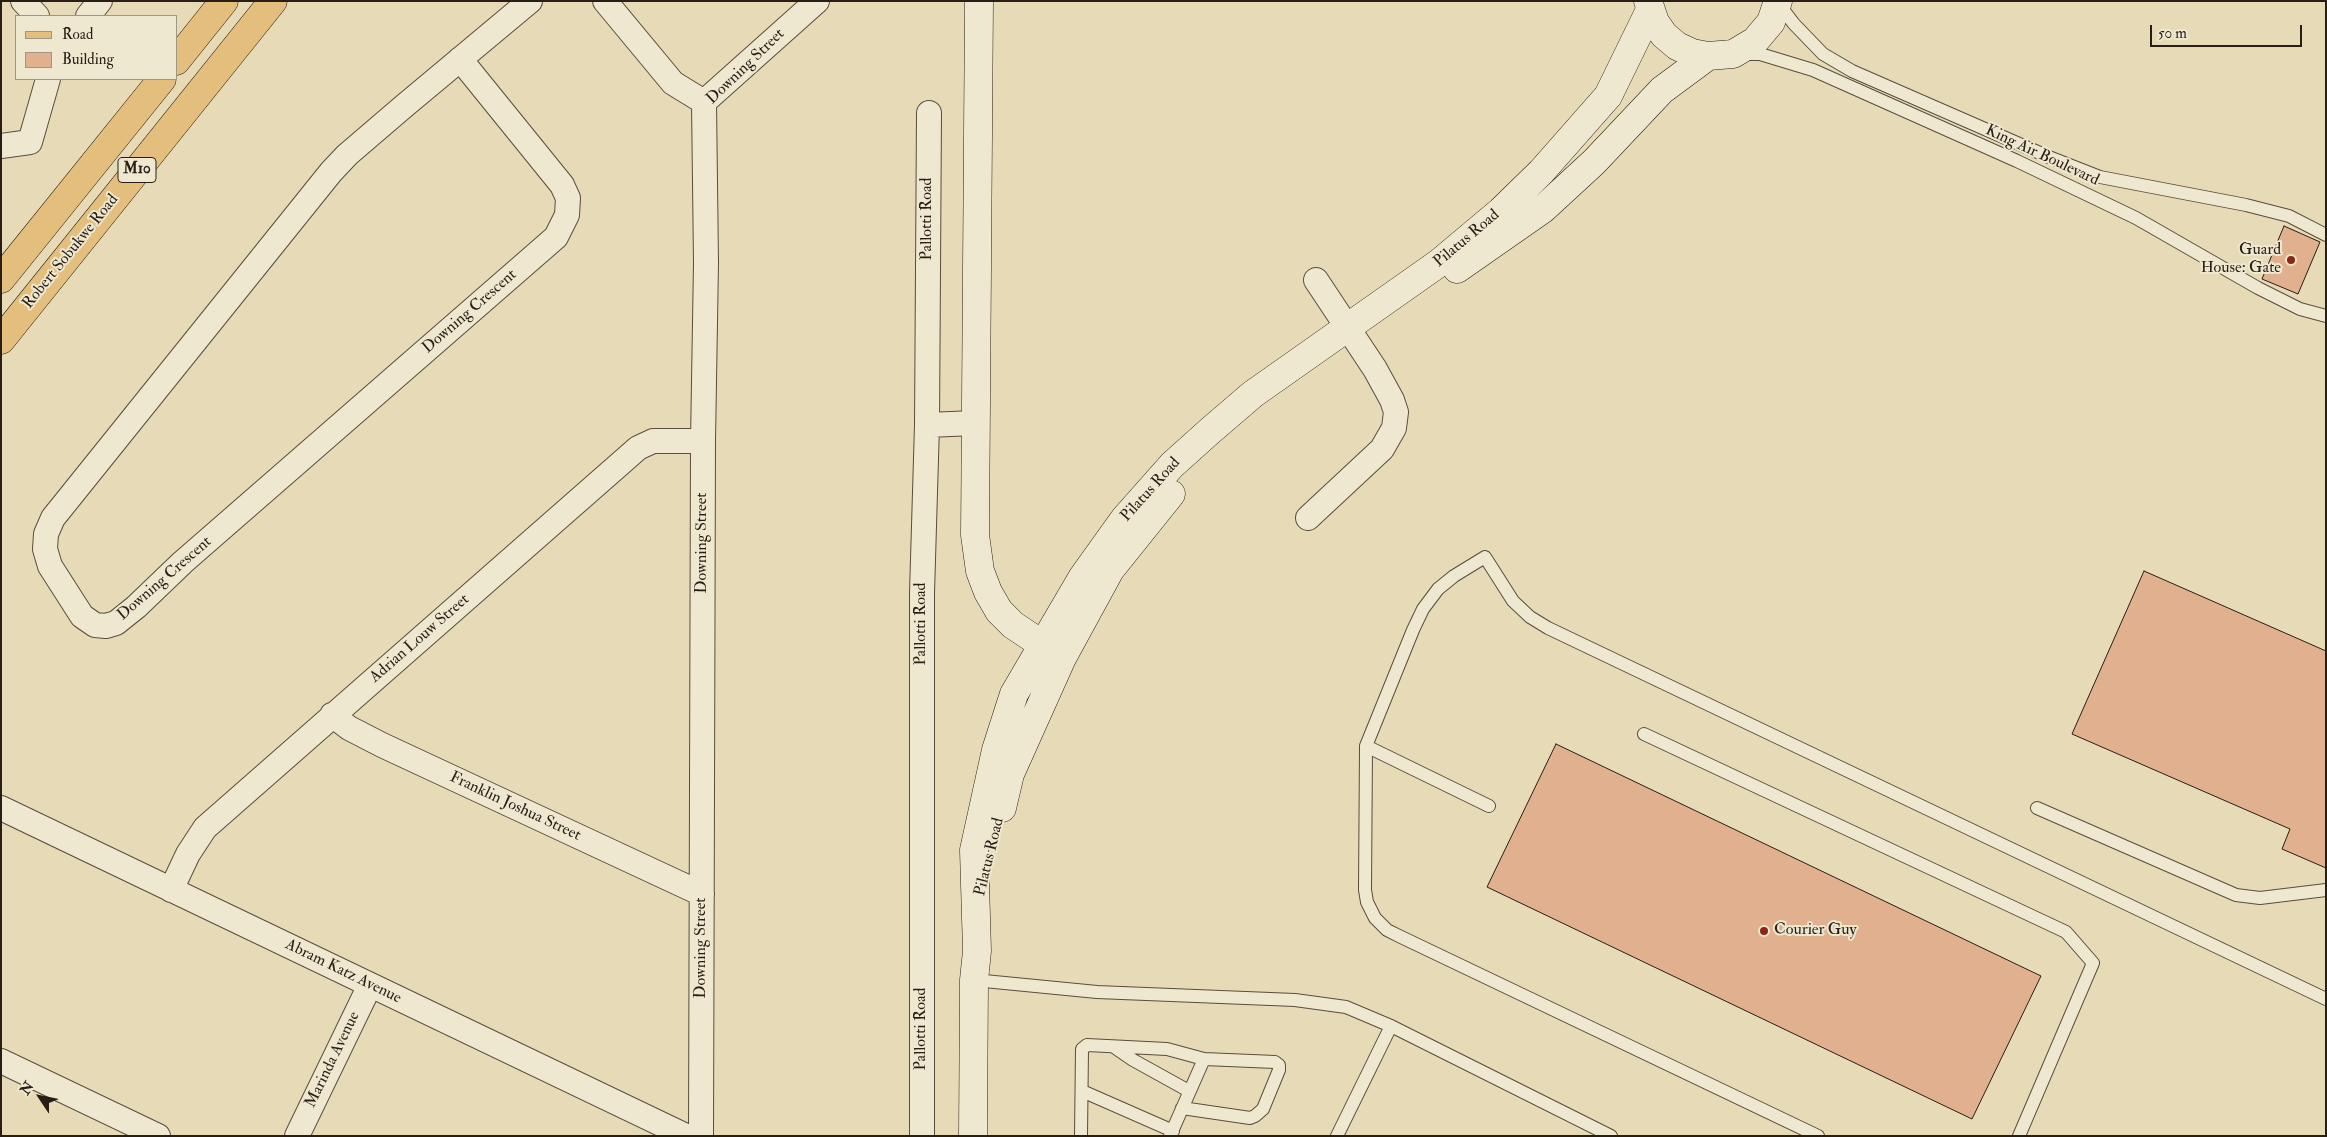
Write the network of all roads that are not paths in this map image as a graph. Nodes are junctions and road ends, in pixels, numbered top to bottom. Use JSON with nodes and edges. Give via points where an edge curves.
{"nodes":[{"id":1,"x":23,"y":1,"type":"edge"},
{"id":2,"x":100,"y":1,"type":"edge"},
{"id":3,"x":224,"y":1,"type":"edge"},
{"id":4,"x":273,"y":1,"type":"edge"},
{"id":5,"x":530,"y":1,"type":"edge"},
{"id":6,"x":605,"y":1,"type":"edge"},
{"id":7,"x":817,"y":1,"type":"edge"},
{"id":8,"x":979,"y":1,"type":"edge"},
{"id":9,"x":1778,"y":2,"type":"edge"},
{"id":10,"x":1649,"y":6,"type":"edge"},
{"id":11,"x":36,"y":15,"type":"edge"},
{"id":12,"x":89,"y":15,"type":"edge"},
{"id":13,"x":1721,"y":55,"type":"junction"},
{"id":14,"x":178,"y":58,"type":"edge"},
{"id":15,"x":460,"y":60,"type":"junction"},
{"id":16,"x":48,"y":80,"type":"edge"},
{"id":17,"x":161,"y":80,"type":"edge"},
{"id":18,"x":704,"y":102,"type":"junction"},
{"id":19,"x":929,"y":113,"type":"dead end"},
{"id":20,"x":1,"y":146,"type":"edge"},
{"id":21,"x":2326,"y":235,"type":"edge"},
{"id":22,"x":1,"y":279,"type":"edge"},
{"id":23,"x":1316,"y":280,"type":"dead end"},
{"id":24,"x":2326,"y":316,"type":"edge"},
{"id":25,"x":1352,"y":336,"type":"junction"},
{"id":26,"x":1,"y":340,"type":"edge"},
{"id":27,"x":976,"y":423,"type":"junction"},
{"id":28,"x":927,"y":425,"type":"junction"},
{"id":29,"x":703,"y":441,"type":"junction"},
{"id":30,"x":1308,"y":518,"type":"dead end"},
{"id":31,"x":1052,"y":651,"type":"junction"},
{"id":32,"x":332,"y":716,"type":"junction"},
{"id":33,"x":1644,"y":734,"type":"dead end"},
{"id":34,"x":1366,"y":746,"type":"junction"},
{"id":35,"x":1489,"y":806,"type":"dead end"},
{"id":36,"x":1,"y":808,"type":"edge"},
{"id":37,"x":2037,"y":808,"type":"dead end"},
{"id":38,"x":172,"y":890,"type":"junction"},
{"id":39,"x":2326,"y":890,"type":"edge"},
{"id":40,"x":702,"y":894,"type":"junction"},
{"id":41,"x":974,"y":980,"type":"junction"},
{"id":42,"x":370,"y":985,"type":"junction"},
{"id":43,"x":2326,"y":999,"type":"edge"},
{"id":44,"x":1391,"y":1026,"type":"junction"},
{"id":45,"x":1113,"y":1046,"type":"junction"},
{"id":46,"x":1204,"y":1059,"type":"junction"},
{"id":47,"x":1,"y":1062,"type":"edge"},
{"id":48,"x":1082,"y":1091,"type":"junction"},
{"id":49,"x":1189,"y":1091,"type":"junction"},
{"id":50,"x":1182,"y":1108,"type":"junction"},
{"id":51,"x":1172,"y":1133,"type":"edge"},
{"id":52,"x":1340,"y":1135,"type":"edge"},
{"id":53,"x":158,"y":1136,"type":"edge"},
{"id":54,"x":297,"y":1136,"type":"edge"},
{"id":55,"x":686,"y":1136,"type":"edge"},
{"id":56,"x":701,"y":1136,"type":"edge"},
{"id":57,"x":922,"y":1136,"type":"edge"},
{"id":58,"x":973,"y":1136,"type":"edge"},
{"id":59,"x":1081,"y":1136,"type":"edge"},
{"id":60,"x":1611,"y":1136,"type":"edge"},
{"id":61,"x":1818,"y":1136,"type":"edge"},
{"id":62,"x":2019,"y":1136,"type":"edge"}],
"edges":[{"from":1,"to":11,"type":"street"},
{"from":2,"to":12,"type":"street"},
{"from":3,"to":14,"type":"main road"},
{"from":4,"to":26,"type":"main road","name":"Robert Sobukwe Road","number":"M10"},
{"from":5,"to":15,"type":"street","name":"Downing Crescent"},
{"from":6,"to":18,"type":"street","via":[[673,82]]},
{"from":7,"to":18,"type":"street","name":"Downing Street"},
{"from":8,"to":27,"type":"street"},
{"from":9,"to":13,"type":"street","name":"Pilatus Road","via":[[1771,22],[1755,41]]},
{"from":9,"to":21,"type":"lane","name":"King Air Boulevard","via":[[1823,54],[1852,71],[2049,157],[2100,177],[2289,216]]},
{"from":10,"to":13,"type":"street","via":[[1664,35],[1677,46],[1692,53]]},
{"from":10,"to":25,"type":"street","name":"Pilatus Road","via":[[1608,96],[1542,172],[1501,211]]},
{"from":13,"to":24,"type":"lane","name":"King Air Boulevard","via":[[1760,54],[1812,70],[2068,185],[2136,218],[2258,288],[2300,309]]},
{"from":13,"to":25,"type":"street","name":"Pilatus Road","via":[[1662,90],[1544,209]]},
{"from":15,"to":15,"type":"street","name":"Downing Crescent","via":[[562,185],[568,198],[567,215],[556,237],[183,562],[136,607],[116,622],[106,626],[95,625],[82,616],[50,566],[45,549],[46,534],[53,518],[331,172]]},
{"from":16,"to":20,"type":"street","via":[[30,142]]},
{"from":17,"to":22,"type":"main road","number":"M10"},
{"from":18,"to":29,"type":"street","name":"Downing Street"},
{"from":19,"to":28,"type":"street","name":"Pallotti Road"},
{"from":23,"to":25,"type":"street"},
{"from":25,"to":30,"type":"street","via":[[1392,400],[1396,412],[1394,428],[1382,449]]},
{"from":25,"to":31,"type":"street","name":"Pilatus Road","via":[[1216,444],[1159,507]]},
{"from":27,"to":28,"type":"street"},
{"from":27,"to":31,"type":"street","via":[[975,535],[980,571],[999,611],[1013,625]]},
{"from":28,"to":57,"type":"street","name":"Pallotti Road","via":[[922,593]]},
{"from":29,"to":32,"type":"street","name":"Adrian Louw Street","via":[[652,441],[638,448]]},
{"from":29,"to":40,"type":"street","name":"Downing Street"},
{"from":31,"to":41,"type":"street","name":"Pilatus Road","via":[[1010,774],[977,912]]},
{"from":32,"to":38,"type":"street","name":"Adrian Louw Street","via":[[205,828],[188,854]]},
{"from":32,"to":40,"type":"street","name":"Franklin Joshua Street","via":[[382,745]]},
{"from":33,"to":62,"type":"lane","via":[[2066,932],[2093,963]]},
{"from":34,"to":35,"type":"lane"},
{"from":34,"to":43,"type":"lane","via":[[1412,630],[1424,609],[1438,589],[1485,557],[1513,602],[1548,628]]},
{"from":34,"to":61,"type":"lane","via":[[1365,890],[1375,918],[1387,930]]},
{"from":36,"to":38,"type":"street","name":"Abram Katz Avenue"},
{"from":37,"to":39,"type":"lane","via":[[2236,895],[2260,898]]},
{"from":38,"to":42,"type":"street","name":"Abram Katz Avenue"},
{"from":40,"to":56,"type":"street","name":"Downing Street"},
{"from":41,"to":44,"type":"lane","via":[[1097,992],[1320,1002],[1346,1007]]},
{"from":41,"to":58,"type":"street"},
{"from":42,"to":54,"type":"street","name":"Marinda Avenue"},
{"from":42,"to":55,"type":"street","name":"Abram Katz Avenue"},
{"from":44,"to":52,"type":"lane"},
{"from":44,"to":60,"type":"lane"},
{"from":45,"to":46,"type":"lane","via":[[1167,1049]]},
{"from":45,"to":48,"type":"lane","via":[[1087,1045],[1082,1049]]},
{"from":45,"to":49,"type":"lane"},
{"from":46,"to":49,"type":"lane"},
{"from":46,"to":50,"type":"lane","via":[[1275,1062],[1279,1070],[1263,1109],[1250,1118]]},
{"from":47,"to":53,"type":"street"},
{"from":48,"to":51,"type":"lane"},
{"from":48,"to":59,"type":"lane"},
{"from":49,"to":50,"type":"lane"},
{"from":50,"to":51,"type":"lane"}]}
